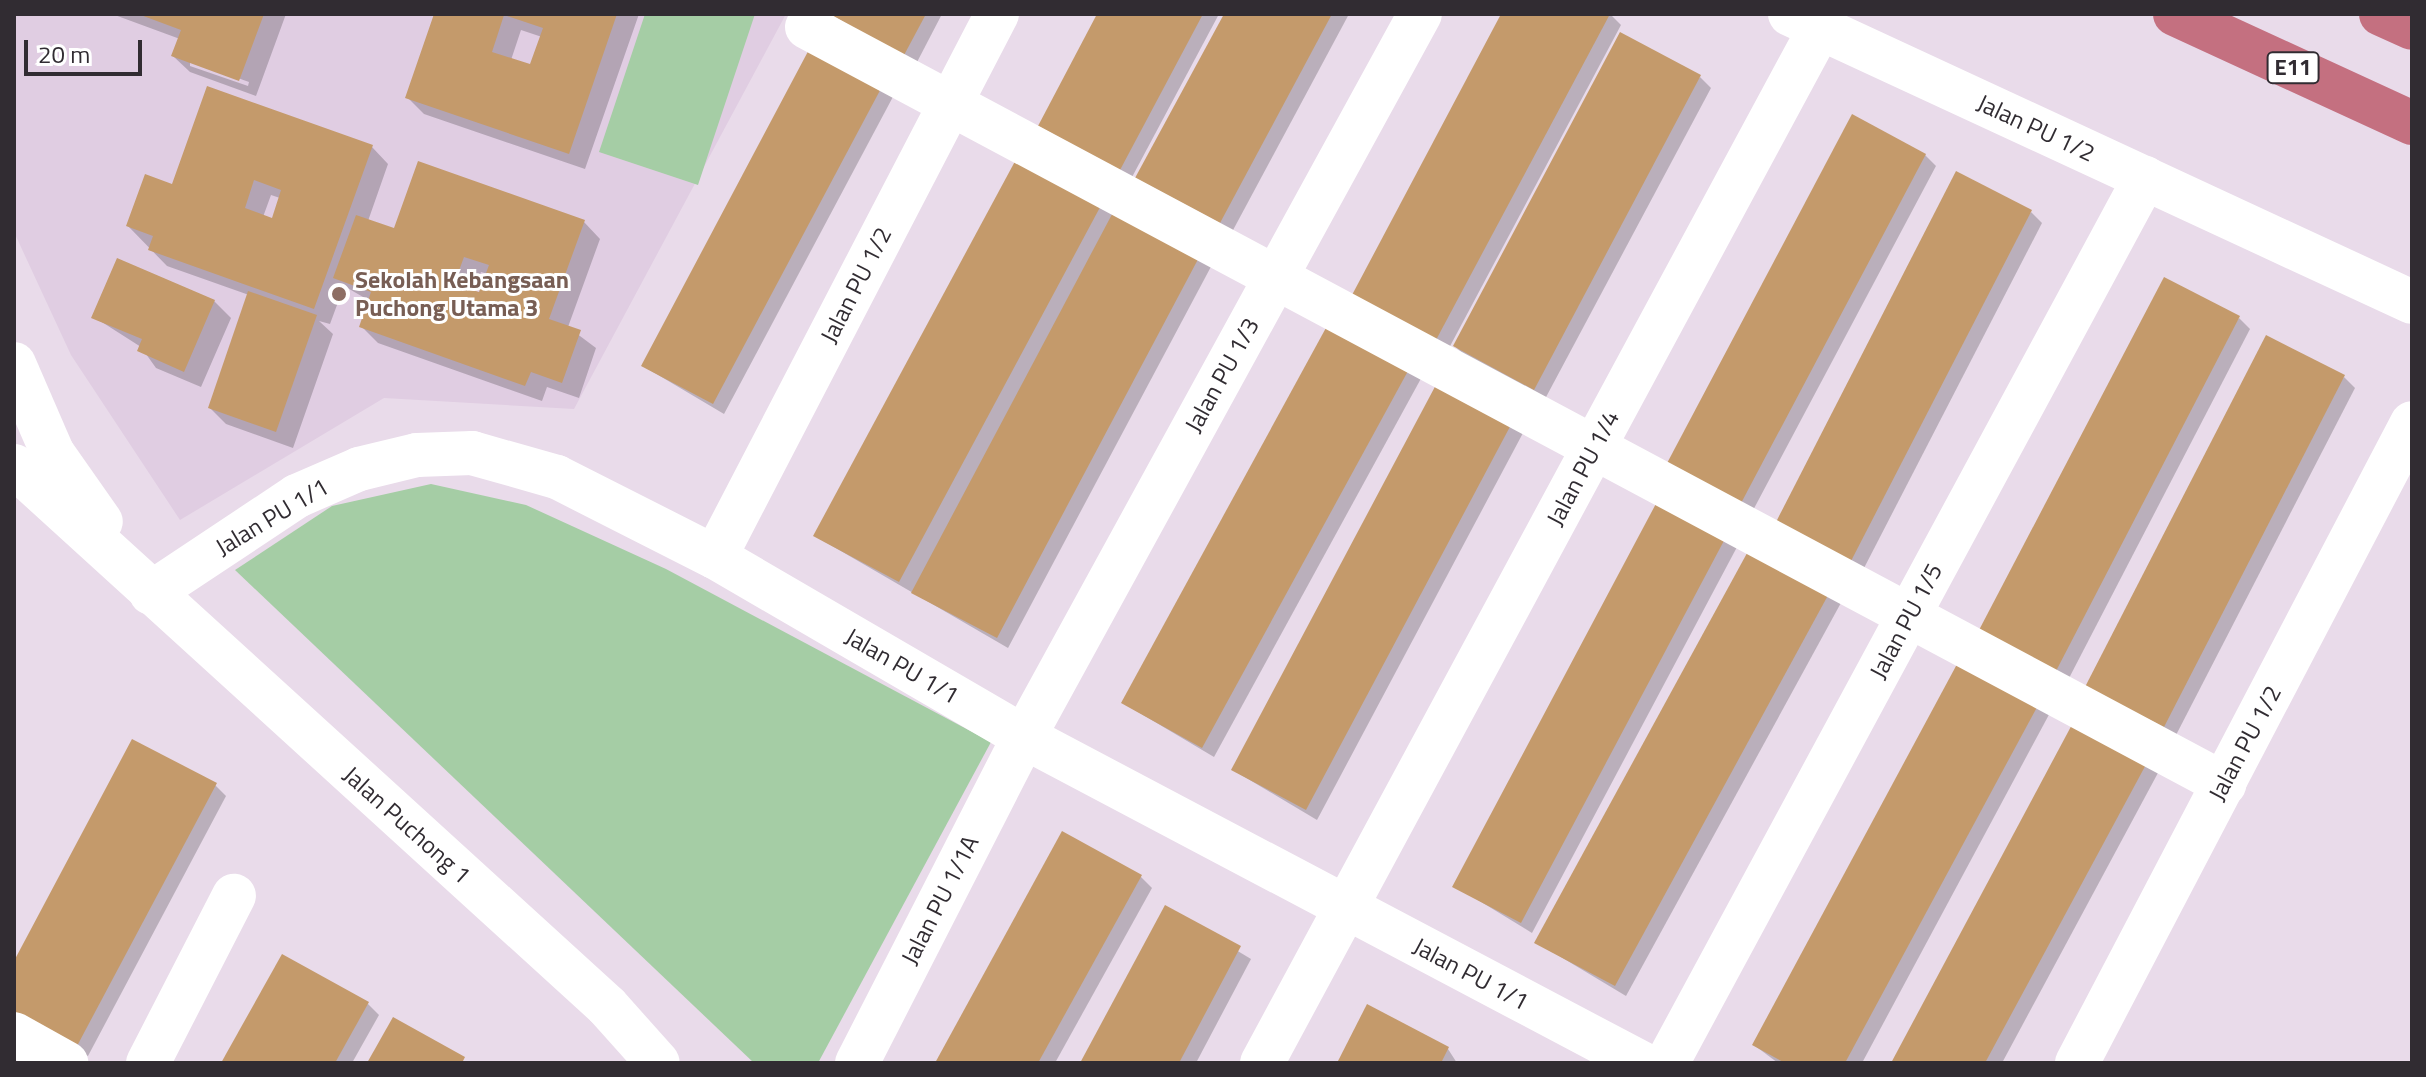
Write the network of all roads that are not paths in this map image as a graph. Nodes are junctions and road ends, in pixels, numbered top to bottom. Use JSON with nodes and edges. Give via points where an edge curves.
{"nodes":[{"id":1,"x":997,"y":14,"type":"edge"},
{"id":2,"x":1420,"y":14,"type":"edge"},
{"id":3,"x":2175,"y":14,"type":"edge"},
{"id":4,"x":2381,"y":14,"type":"edge"},
{"id":5,"x":1805,"y":21,"type":"edge"},
{"id":6,"x":807,"y":27,"type":"dead end"},
{"id":7,"x":2412,"y":28,"type":"edge"},
{"id":8,"x":950,"y":104,"type":"junction"},
{"id":9,"x":2412,"y":123,"type":"edge"},
{"id":10,"x":2145,"y":178,"type":"junction"},
{"id":11,"x":1275,"y":277,"type":"junction"},
{"id":12,"x":2412,"y":302,"type":"edge"},
{"id":13,"x":14,"y":364,"type":"edge"},
{"id":14,"x":2412,"y":423,"type":"edge"},
{"id":15,"x":1595,"y":448,"type":"junction"},
{"id":16,"x":14,"y":466,"type":"edge"},
{"id":17,"x":715,"y":557,"type":"junction"},
{"id":18,"x":151,"y":593,"type":"junction"},
{"id":19,"x":1908,"y":616,"type":"junction"},
{"id":20,"x":1024,"y":737,"type":"junction"},
{"id":21,"x":2224,"y":784,"type":"junction"},
{"id":22,"x":234,"y":896,"type":"dead end"},
{"id":23,"x":1347,"y":909,"type":"junction"},
{"id":24,"x":14,"y":1034,"type":"edge"},
{"id":25,"x":66,"y":1063,"type":"edge"},
{"id":26,"x":148,"y":1063,"type":"edge"},
{"id":27,"x":658,"y":1063,"type":"edge"},
{"id":28,"x":857,"y":1063,"type":"edge"},
{"id":29,"x":1262,"y":1063,"type":"edge"},
{"id":30,"x":1641,"y":1063,"type":"edge"},
{"id":31,"x":1667,"y":1063,"type":"edge"},
{"id":32,"x":2077,"y":1063,"type":"edge"}],
"edges":[{"from":1,"to":8,"type":"street","name":"Jalan PU 1/2"},
{"from":2,"to":11,"type":"street","name":"Jalan PU 1/3"},
{"from":3,"to":9,"type":"highway","number":"E11"},
{"from":4,"to":7,"type":"highway"},
{"from":5,"to":10,"type":"street","name":"Jalan PU 1/2"},
{"from":5,"to":15,"type":"street","name":"Jalan PU 1/4"},
{"from":6,"to":8,"type":"street"},
{"from":8,"to":11,"type":"street"},
{"from":8,"to":17,"type":"street","name":"Jalan PU 1/2"},
{"from":10,"to":12,"type":"street","name":"Jalan PU 1/2"},
{"from":10,"to":19,"type":"street","name":"Jalan PU 1/5"},
{"from":11,"to":15,"type":"street"},
{"from":11,"to":20,"type":"street","name":"Jalan PU 1/3"},
{"from":13,"to":18,"type":"street","via":[[52,452]]},
{"from":14,"to":21,"type":"street","name":"Jalan PU 1/2"},
{"from":15,"to":19,"type":"street"},
{"from":15,"to":23,"type":"street","name":"Jalan PU 1/4"},
{"from":16,"to":18,"type":"street"},
{"from":17,"to":18,"type":"street","name":"Jalan PU 1/1","via":[[557,477],[472,453],[417,455],[359,469],[297,496]]},
{"from":17,"to":20,"type":"street","name":"Jalan PU 1/1"},
{"from":18,"to":27,"type":"street","name":"Jalan Puchong 1","via":[[607,1006]]},
{"from":19,"to":21,"type":"street"},
{"from":19,"to":31,"type":"street","name":"Jalan PU 1/5"},
{"from":20,"to":23,"type":"street","name":"Jalan PU 1/1"},
{"from":20,"to":28,"type":"street","name":"Jalan PU 1/1A"},
{"from":21,"to":32,"type":"street","name":"Jalan PU 1/2"},
{"from":22,"to":26,"type":"street"},
{"from":23,"to":29,"type":"street","name":"Jalan PU 1/4"},
{"from":23,"to":30,"type":"street","name":"Jalan PU 1/1"},
{"from":24,"to":25,"type":"street"}]}
